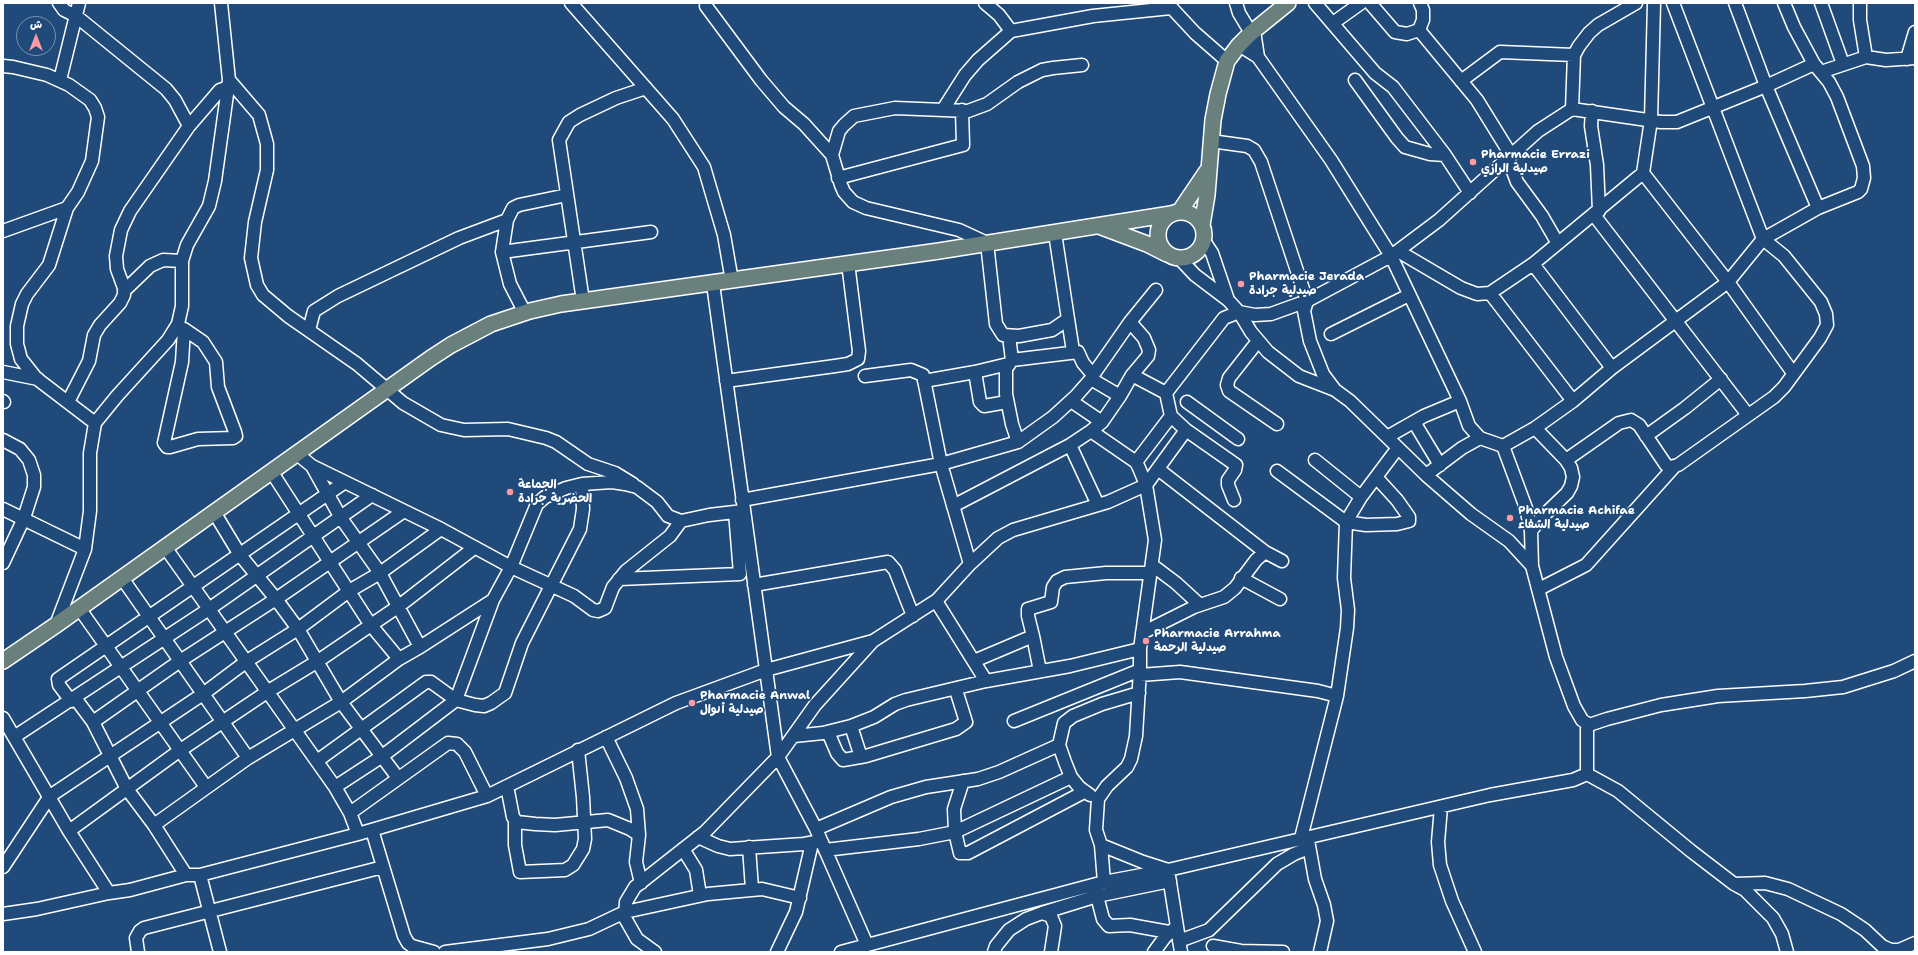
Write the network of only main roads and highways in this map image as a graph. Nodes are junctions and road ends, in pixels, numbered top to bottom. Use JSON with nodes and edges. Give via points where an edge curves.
{"nodes":[{"id":1,"x":1288,"y":3,"type":"edge"},
{"id":2,"x":1208,"y":168,"type":"junction"},
{"id":3,"x":1175,"y":212,"type":"junction"},
{"id":4,"x":1202,"y":225,"type":"junction"},
{"id":5,"x":1099,"y":226,"type":"junction"},
{"id":6,"x":1174,"y":256,"type":"junction"},
{"id":7,"x":5,"y":662,"type":"edge"}],
"edges":[{"from":1,"to":2,"type":"main road","via":[[1252,32],[1227,61],[1218,94]]},
{"from":2,"to":3,"type":"main road"},
{"from":2,"to":4,"type":"main road"},
{"from":3,"to":4,"type":"main road","via":[[1193,215]]},
{"from":3,"to":5,"type":"main road"},
{"from":3,"to":6,"type":"main road","via":[[1160,223],[1157,237],[1163,250]]},
{"from":4,"to":6,"type":"main road","via":[[1204,241],[1195,254]]},
{"from":5,"to":6,"type":"main road"},
{"from":5,"to":7,"type":"main road","via":[[583,301],[525,313],[491,324],[451,345],[387,388]]}]}
